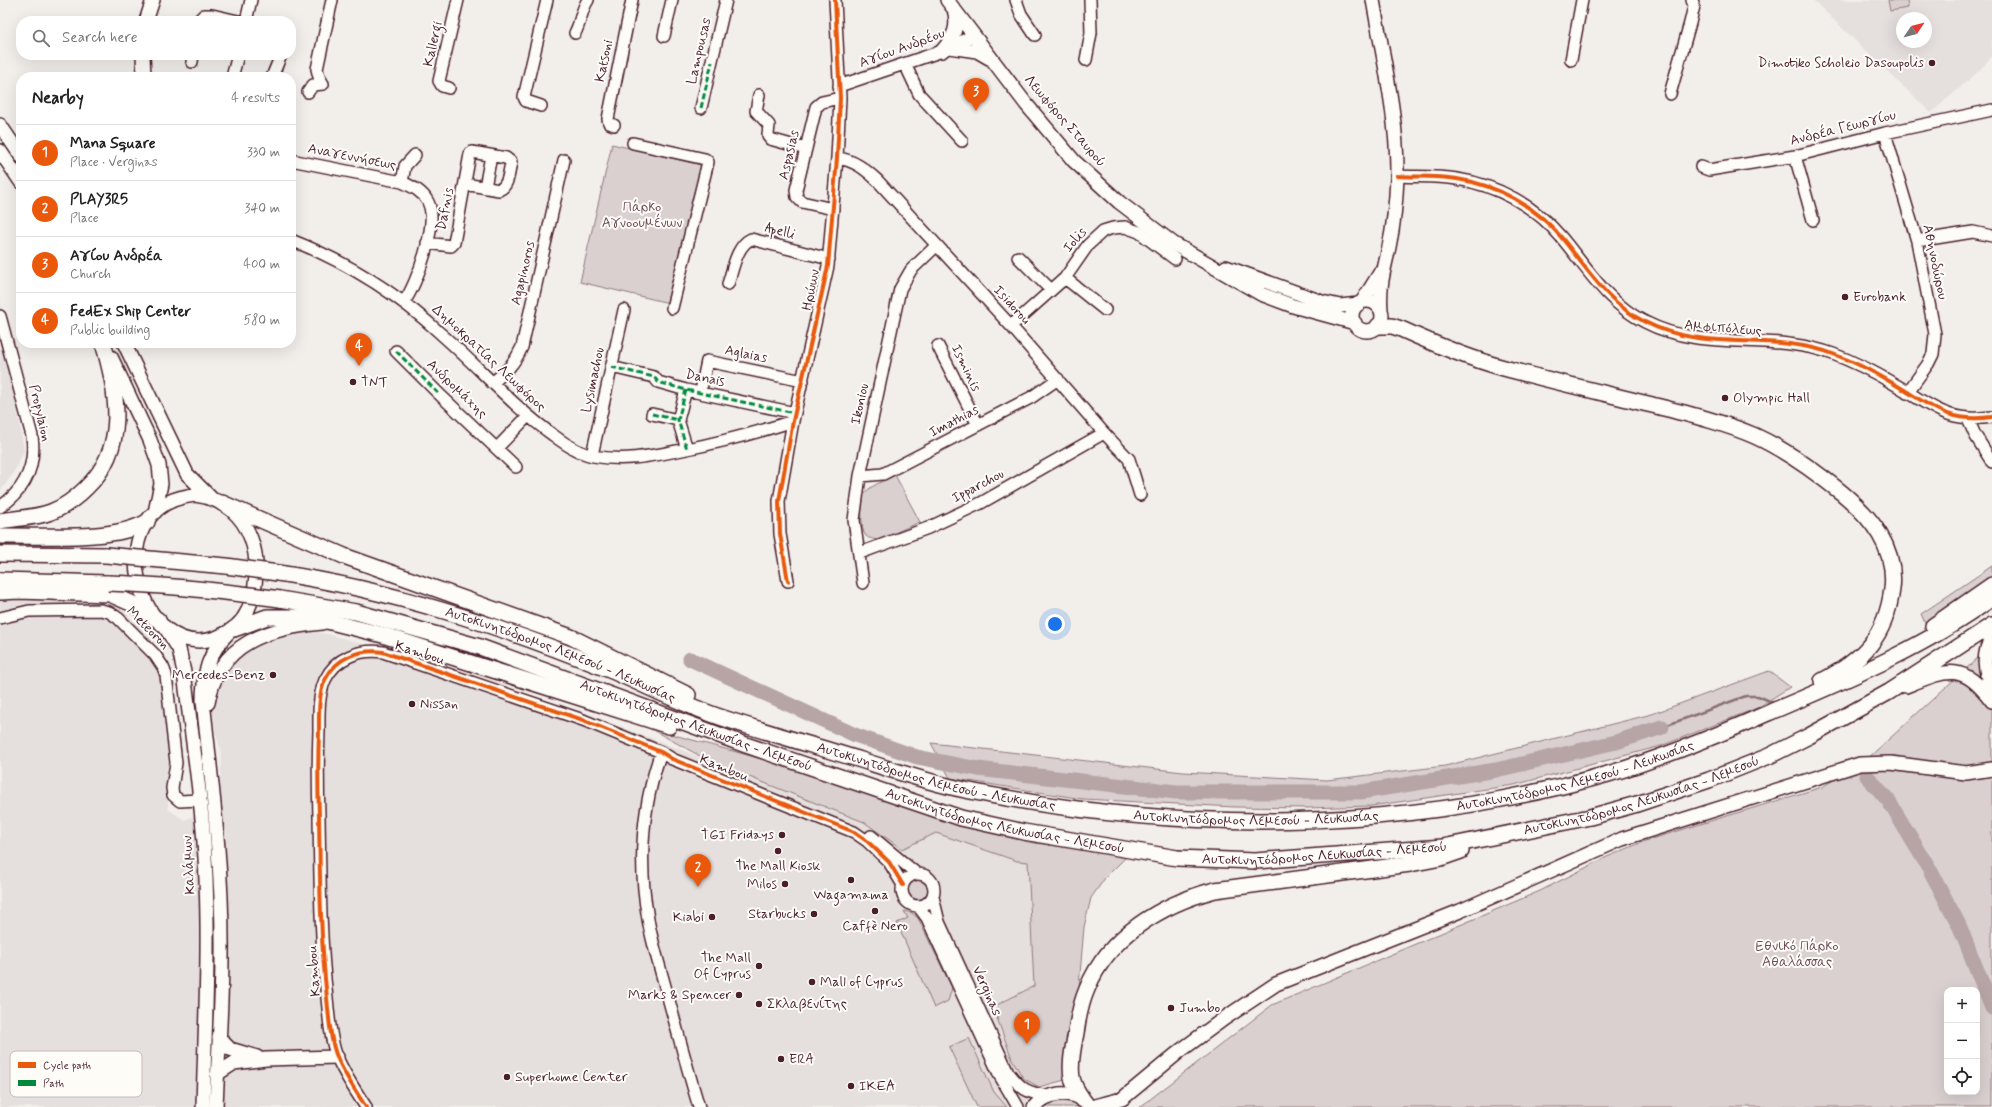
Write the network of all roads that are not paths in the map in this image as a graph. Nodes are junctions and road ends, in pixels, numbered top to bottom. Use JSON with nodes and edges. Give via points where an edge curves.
{"nodes":[{"id":1,"x":153,"y":0,"type":"edge"},
{"id":2,"x":251,"y":0,"type":"edge"},
{"id":3,"x":332,"y":0,"type":"edge"},
{"id":4,"x":458,"y":0,"type":"edge"},
{"id":5,"x":547,"y":0,"type":"edge"},
{"id":6,"x":588,"y":0,"type":"edge"},
{"id":7,"x":632,"y":0,"type":"edge"},
{"id":8,"x":672,"y":0,"type":"edge"},
{"id":9,"x":726,"y":0,"type":"edge"},
{"id":10,"x":835,"y":0,"type":"edge"},
{"id":11,"x":1016,"y":0,"type":"edge"},
{"id":12,"x":1090,"y":0,"type":"edge"},
{"id":13,"x":1373,"y":0,"type":"edge"},
{"id":14,"x":1582,"y":0,"type":"edge"},
{"id":15,"x":1692,"y":0,"type":"edge"},
{"id":16,"x":951,"y":4,"type":"edge"},
{"id":17,"x":148,"y":16,"type":"edge"},
{"id":18,"x":203,"y":16,"type":"edge"},
{"id":19,"x":216,"y":16,"type":"edge"},
{"id":20,"x":247,"y":16,"type":"edge"},
{"id":21,"x":575,"y":34,"type":"dead end"},
{"id":22,"x":974,"y":35,"type":"junction"},
{"id":23,"x":1035,"y":35,"type":"dead end"},
{"id":24,"x":664,"y":36,"type":"dead end"},
{"id":25,"x":946,"y":49,"type":"junction"},
{"id":26,"x":143,"y":60,"type":"edge"},
{"id":27,"x":237,"y":60,"type":"edge"},
{"id":28,"x":279,"y":60,"type":"edge"},
{"id":29,"x":992,"y":60,"type":"junction"},
{"id":30,"x":1086,"y":60,"type":"dead end"},
{"id":31,"x":1571,"y":60,"type":"dead end"},
{"id":32,"x":905,"y":64,"type":"junction"},
{"id":33,"x":144,"y":72,"type":"edge"},
{"id":34,"x":233,"y":72,"type":"edge"},
{"id":35,"x":274,"y":72,"type":"edge"},
{"id":36,"x":839,"y":86,"type":"junction"},
{"id":37,"x":449,"y":88,"type":"dead end"},
{"id":38,"x":308,"y":92,"type":"dead end"},
{"id":39,"x":1670,"y":94,"type":"dead end"},
{"id":40,"x":759,"y":95,"type":"dead end"},
{"id":41,"x":840,"y":98,"type":"junction"},
{"id":42,"x":541,"y":106,"type":"dead end"},
{"id":43,"x":701,"y":108,"type":"dead end"},
{"id":44,"x":1992,"y":110,"type":"edge"},
{"id":45,"x":0,"y":125,"type":"edge"},
{"id":46,"x":614,"y":125,"type":"dead end"},
{"id":47,"x":1885,"y":133,"type":"junction"},
{"id":48,"x":962,"y":141,"type":"dead end"},
{"id":49,"x":633,"y":143,"type":"dead end"},
{"id":50,"x":806,"y":148,"type":"junction"},
{"id":51,"x":16,"y":149,"type":"edge"},
{"id":52,"x":0,"y":151,"type":"edge"},
{"id":53,"x":415,"y":155,"type":"dead end"},
{"id":54,"x":491,"y":156,"type":"junction"},
{"id":55,"x":1795,"y":156,"type":"junction"},
{"id":56,"x":837,"y":158,"type":"junction"},
{"id":57,"x":564,"y":160,"type":"dead end"},
{"id":58,"x":296,"y":161,"type":"dead end"},
{"id":59,"x":1701,"y":167,"type":"dead end"},
{"id":60,"x":16,"y":175,"type":"edge"},
{"id":61,"x":1397,"y":176,"type":"junction"},
{"id":62,"x":402,"y":182,"type":"junction"},
{"id":63,"x":465,"y":184,"type":"junction"},
{"id":64,"x":484,"y":187,"type":"junction"},
{"id":65,"x":833,"y":209,"type":"junction"},
{"id":66,"x":1813,"y":220,"type":"dead end"},
{"id":67,"x":1992,"y":236,"type":"edge"},
{"id":68,"x":1917,"y":241,"type":"junction"},
{"id":69,"x":296,"y":242,"type":"edge"},
{"id":70,"x":427,"y":243,"type":"junction"},
{"id":71,"x":936,"y":246,"type":"junction"},
{"id":72,"x":1018,"y":257,"type":"dead end"},
{"id":73,"x":1198,"y":257,"type":"junction"},
{"id":74,"x":829,"y":259,"type":"junction"},
{"id":75,"x":1175,"y":259,"type":"dead end"},
{"id":76,"x":1383,"y":266,"type":"junction"},
{"id":77,"x":1065,"y":278,"type":"junction"},
{"id":78,"x":728,"y":284,"type":"dead end"},
{"id":79,"x":1051,"y":290,"type":"junction"},
{"id":80,"x":404,"y":302,"type":"junction"},
{"id":81,"x":1360,"y":303,"type":"junction"},
{"id":82,"x":672,"y":308,"type":"dead end"},
{"id":83,"x":624,"y":310,"type":"dead end"},
{"id":84,"x":1105,"y":310,"type":"dead end"},
{"id":85,"x":1380,"y":310,"type":"junction"},
{"id":86,"x":0,"y":316,"type":"edge"},
{"id":87,"x":1355,"y":324,"type":"junction"},
{"id":88,"x":1011,"y":326,"type":"junction"},
{"id":89,"x":1378,"y":326,"type":"junction"},
{"id":90,"x":938,"y":346,"type":"dead end"},
{"id":91,"x":105,"y":348,"type":"edge"},
{"id":92,"x":106,"y":348,"type":"edge"},
{"id":93,"x":126,"y":348,"type":"edge"},
{"id":94,"x":396,"y":351,"type":"dead end"},
{"id":95,"x":611,"y":367,"type":"junction"},
{"id":96,"x":1058,"y":379,"type":"junction"},
{"id":97,"x":803,"y":381,"type":"junction"},
{"id":98,"x":492,"y":383,"type":"junction"},
{"id":99,"x":702,"y":385,"type":"dead end"},
{"id":100,"x":686,"y":390,"type":"junction"},
{"id":101,"x":1908,"y":393,"type":"junction"},
{"id":102,"x":652,"y":414,"type":"dead end"},
{"id":103,"x":527,"y":417,"type":"junction"},
{"id":104,"x":794,"y":417,"type":"junction"},
{"id":105,"x":1992,"y":417,"type":"edge"},
{"id":106,"x":1968,"y":419,"type":"junction"},
{"id":107,"x":678,"y":420,"type":"junction"},
{"id":108,"x":978,"y":425,"type":"junction"},
{"id":109,"x":1104,"y":433,"type":"junction"},
{"id":110,"x":498,"y":448,"type":"junction"},
{"id":111,"x":687,"y":449,"type":"junction"},
{"id":112,"x":592,"y":456,"type":"junction"},
{"id":113,"x":1992,"y":462,"type":"edge"},
{"id":114,"x":516,"y":467,"type":"dead end"},
{"id":115,"x":860,"y":476,"type":"junction"},
{"id":116,"x":1140,"y":495,"type":"dead end"},
{"id":117,"x":217,"y":501,"type":"junction"},
{"id":118,"x":0,"y":507,"type":"edge"},
{"id":119,"x":151,"y":517,"type":"junction"},
{"id":120,"x":0,"y":521,"type":"edge"},
{"id":121,"x":0,"y":536,"type":"edge"},
{"id":122,"x":860,"y":553,"type":"junction"},
{"id":123,"x":0,"y":554,"type":"edge"},
{"id":124,"x":0,"y":580,"type":"edge"},
{"id":125,"x":788,"y":581,"type":"dead end"},
{"id":126,"x":863,"y":583,"type":"dead end"},
{"id":127,"x":1992,"y":585,"type":"edge"},
{"id":128,"x":0,"y":592,"type":"edge"},
{"id":129,"x":1992,"y":598,"type":"edge"},
{"id":130,"x":0,"y":618,"type":"edge"},
{"id":131,"x":331,"y":622,"type":"junction"},
{"id":132,"x":161,"y":623,"type":"junction"},
{"id":133,"x":1992,"y":625,"type":"edge"},
{"id":134,"x":232,"y":630,"type":"junction"},
{"id":135,"x":1992,"y":636,"type":"edge"},
{"id":136,"x":1876,"y":665,"type":"junction"},
{"id":137,"x":1992,"y":690,"type":"edge"},
{"id":138,"x":1889,"y":692,"type":"junction"},
{"id":139,"x":1992,"y":701,"type":"edge"},
{"id":140,"x":205,"y":722,"type":"junction"},
{"id":141,"x":780,"y":736,"type":"junction"},
{"id":142,"x":1707,"y":739,"type":"junction"},
{"id":143,"x":746,"y":745,"type":"junction"},
{"id":144,"x":661,"y":752,"type":"junction"},
{"id":145,"x":1992,"y":769,"type":"edge"},
{"id":146,"x":199,"y":800,"type":"junction"},
{"id":147,"x":1490,"y":838,"type":"junction"},
{"id":148,"x":1562,"y":866,"type":"junction"},
{"id":149,"x":917,"y":874,"type":"junction"},
{"id":150,"x":903,"y":885,"type":"junction"},
{"id":151,"x":933,"y":897,"type":"junction"},
{"id":152,"x":918,"y":906,"type":"junction"},
{"id":153,"x":219,"y":1038,"type":"junction"},
{"id":154,"x":337,"y":1057,"type":"junction"},
{"id":155,"x":266,"y":1059,"type":"junction"},
{"id":156,"x":217,"y":1074,"type":"junction"},
{"id":157,"x":1048,"y":1096,"type":"junction"},
{"id":158,"x":1089,"y":1105,"type":"edge"},
{"id":159,"x":203,"y":1107,"type":"edge"},
{"id":160,"x":216,"y":1107,"type":"edge"},
{"id":161,"x":366,"y":1107,"type":"edge"},
{"id":162,"x":699,"y":1107,"type":"edge"},
{"id":163,"x":1018,"y":1107,"type":"edge"},
{"id":164,"x":1034,"y":1107,"type":"edge"},
{"id":165,"x":1125,"y":1107,"type":"edge"}],
"edges":[{"from":1,"to":17,"type":"main road"},
{"from":2,"to":20,"type":"street"},
{"from":3,"to":38,"type":"street","via":[[317,69],[323,84],[313,85]]},
{"from":4,"to":37,"type":"street","name":"Kallergi","via":[[439,81],[442,86]]},
{"from":5,"to":42,"type":"street","via":[[524,96],[526,101]]},
{"from":6,"to":21,"type":"street","via":[[582,10],[582,20]]},
{"from":7,"to":46,"type":"street","name":"Katsoni","via":[[608,119],[609,123]]},
{"from":8,"to":24,"type":"street"},
{"from":9,"to":43,"type":"street","name":"Lampousas"},
{"from":10,"to":36,"type":"street","name":"Ηρώων"},
{"from":11,"to":23,"type":"street"},
{"from":12,"to":30,"type":"street","via":[[1091,33]]},
{"from":13,"to":61,"type":"main road","via":[[1389,96]]},
{"from":14,"to":31,"type":"street"},
{"from":15,"to":39,"type":"street","via":[[1694,6]]},
{"from":16,"to":22,"type":"main road","name":"Λεωφόρος Σταυρού"},
{"from":16,"to":25,"type":"main road","via":[[956,18],[956,30]]},
{"from":18,"to":19,"type":"street"},
{"from":22,"to":25,"type":"street","name":"Αγίου Ανδρέου"},
{"from":22,"to":29,"type":"main road","name":"Λεωφόρος Σταυρού"},
{"from":25,"to":29,"type":"main road","via":[[977,51]]},
{"from":25,"to":32,"type":"street","name":"Αγίου Ανδρέου"},
{"from":26,"to":33,"type":"main road"},
{"from":27,"to":34,"type":"street"},
{"from":28,"to":35,"type":"street"},
{"from":29,"to":73,"type":"main road","name":"Λεωφόρος Σταυρού","via":[[1074,161],[1119,202],[1174,244]]},
{"from":32,"to":36,"type":"street","name":"Αγίου Ανδρέου"},
{"from":32,"to":48,"type":"street","via":[[919,94]]},
{"from":36,"to":41,"type":"street","name":"Ηρώων"},
{"from":40,"to":50,"type":"street","via":[[756,111],[769,125],[770,139]]},
{"from":41,"to":50,"type":"street","name":"Aspasias","via":[[822,102],[816,107]]},
{"from":41,"to":56,"type":"street","name":"Ηρώων"},
{"from":44,"to":47,"type":"street","name":"Ανδρέα Γεωργίου"},
{"from":45,"to":51,"type":"main road"},
{"from":47,"to":55,"type":"street","name":"Ανδρέα Γεωργίου"},
{"from":47,"to":68,"type":"street","name":"Αθηνοδώρου"},
{"from":49,"to":82,"type":"street","via":[[706,159],[708,162]]},
{"from":50,"to":65,"type":"street","name":"Aspasias","via":[[796,190],[797,197],[802,202]]},
{"from":52,"to":60,"type":"main road"},
{"from":53,"to":62,"type":"street","name":"Αναγεννήσεως","via":[[405,166]]},
{"from":54,"to":63,"type":"street","name":"Dafnis","via":[[472,152]]},
{"from":54,"to":64,"type":"street"},
{"from":54,"to":64,"type":"street","via":[[506,158],[511,162],[506,185],[499,190]]},
{"from":55,"to":59,"type":"street","name":"Ανδρέα Γεωργίου","via":[[1709,170]]},
{"from":55,"to":66,"type":"street"},
{"from":56,"to":65,"type":"street","name":"Ηρώων"},
{"from":56,"to":71,"type":"street","name":"Isidorou","via":[[849,159],[864,169]]},
{"from":57,"to":98,"type":"street","name":"Agapinoros","via":[[522,347],[514,364]]},
{"from":58,"to":62,"type":"street","name":"Αναγεννήσεως"},
{"from":61,"to":76,"type":"main road","via":[[1395,212]]},
{"from":61,"to":101,"type":"street","name":"Αμφιπόλεως","via":[[1458,179],[1493,189],[1521,201],[1544,218],[1605,292],[1624,310],[1646,323],[1676,334],[1706,340],[1775,343],[1814,348],[1864,367]]},
{"from":62,"to":70,"type":"street","name":"Αναγεννήσεως","via":[[416,188],[429,203],[431,213]]},
{"from":63,"to":64,"type":"street"},
{"from":63,"to":70,"type":"street","name":"Dafnis","via":[[454,243],[448,247]]},
{"from":65,"to":74,"type":"street","name":"Ηρώων"},
{"from":67,"to":68,"type":"street","via":[[1974,232]]},
{"from":68,"to":101,"type":"street","name":"Αθηνοδώρου","via":[[1935,334],[1928,364]]},
{"from":69,"to":80,"type":"street","name":"Δημοκρατίας Λεωφόρος","via":[[334,259]]},
{"from":70,"to":80,"type":"street","name":"Αναγεννήσεως","via":[[413,288]]},
{"from":71,"to":88,"type":"street","name":"Isidorou"},
{"from":71,"to":115,"type":"street","name":"Ikoniou","via":[[911,270],[900,289]]},
{"from":72,"to":79,"type":"street"},
{"from":73,"to":81,"type":"main road","name":"Λεωφόρος Σταυρού","via":[[1322,302],[1340,306]]},
{"from":73,"to":87,"type":"main road","name":"Λεωφόρος Σταυρού","via":[[1261,294]]},
{"from":74,"to":78,"type":"street","name":"Apelli","via":[[752,239],[745,242],[741,248]]},
{"from":74,"to":97,"type":"street","name":"Ηρώων"},
{"from":75,"to":77,"type":"street","name":"Iolis","via":[[1139,232],[1125,227],[1114,228],[1103,232],[1088,245]]},
{"from":76,"to":81,"type":"main road"},
{"from":76,"to":85,"type":"main road"},
{"from":77,"to":79,"type":"street","name":"Iolis"},
{"from":77,"to":84,"type":"street"},
{"from":79,"to":88,"type":"street","name":"Iolis"},
{"from":80,"to":98,"type":"street","name":"Δημοκρατίας Λεωφόρος","via":[[442,334]]},
{"from":81,"to":85,"type":"main road","via":[[1371,301]]},
{"from":81,"to":87,"type":"main road","via":[[1353,313]]},
{"from":83,"to":95,"type":"street","name":"Lysimachou"},
{"from":85,"to":89,"type":"main road","via":[[1382,315]]},
{"from":86,"to":118,"type":"street","name":"Propylaion","via":[[32,436],[33,452],[24,484]]},
{"from":87,"to":89,"type":"main road","via":[[1358,328],[1368,330]]},
{"from":88,"to":96,"type":"street","name":"Isidorou"},
{"from":89,"to":142,"type":"highway","via":[[1401,329],[1462,355],[1504,368],[1704,418],[1756,436],[1793,457],[1828,482],[1873,523],[1887,549],[1893,579],[1888,611],[1871,645],[1848,667]]},
{"from":90,"to":108,"type":"street","name":"Isminis"},
{"from":91,"to":120,"type":"highway","via":[[113,377],[117,418],[113,447],[105,465],[94,481],[66,504],[51,512]]},
{"from":92,"to":119,"type":"main road","via":[[150,440],[159,465],[161,484]]},
{"from":93,"to":117,"type":"main road","via":[[187,474]]},
{"from":94,"to":110,"type":"street","name":"Ανδρομάχης"},
{"from":95,"to":100,"type":"street","name":"Danais","via":[[654,378],[658,382]]},
{"from":95,"to":112,"type":"street","name":"Lysimachou"},
{"from":96,"to":108,"type":"street","name":"Imathias","via":[[1032,397]]},
{"from":96,"to":109,"type":"street","name":"Isidorou"},
{"from":97,"to":99,"type":"street","name":"Aglaias","via":[[707,361]]},
{"from":97,"to":104,"type":"street","name":"Ηρώων"},
{"from":98,"to":103,"type":"street","name":"Δημοκρατίας Λεωφόρος"},
{"from":100,"to":104,"type":"street","name":"Danais"},
{"from":100,"to":107,"type":"street"},
{"from":101,"to":106,"type":"street","name":"Αμφιπόλεως","via":[[1939,411]]},
{"from":102,"to":107,"type":"street"},
{"from":103,"to":110,"type":"street"},
{"from":103,"to":112,"type":"street","name":"Δημοκρατίας Λεωφόρος","via":[[571,447]]},
{"from":104,"to":111,"type":"street","name":"Δημοκρατίας Λεωφόρος","via":[[736,439]]},
{"from":104,"to":125,"type":"street","name":"Ηρώων","via":[[779,501],[780,534]]},
{"from":105,"to":106,"type":"street","name":"Αμφιπόλεως"},
{"from":106,"to":113,"type":"street"},
{"from":107,"to":111,"type":"street"},
{"from":108,"to":115,"type":"street","name":"Imathias","via":[[884,474]]},
{"from":109,"to":116,"type":"street","name":"Isidorou","via":[[1129,459]]},
{"from":109,"to":122,"type":"street","name":"Ipparchou","via":[[981,503],[928,528]]},
{"from":110,"to":114,"type":"street","name":"Ανδρομάχης"},
{"from":111,"to":112,"type":"street","name":"Δημοκρατίας Λεωφόρος","via":[[625,460]]},
{"from":115,"to":122,"type":"street","name":"Ikoniou","via":[[854,520]]},
{"from":117,"to":119,"type":"main road","via":[[195,495],[178,498]]},
{"from":117,"to":134,"type":"main road","via":[[239,515],[248,532],[257,568],[251,603],[246,614]]},
{"from":117,"to":141,"type":"highway","via":[[357,561],[571,637],[693,698]]},
{"from":119,"to":121,"type":"highway","via":[[124,531],[106,534]]},
{"from":119,"to":132,"type":"main road","via":[[138,538],[135,566],[141,592]]},
{"from":122,"to":126,"type":"street","name":"Ikoniou"},
{"from":123,"to":141,"type":"highway","name":"Αυτοκινητόδρομος Λεμεσού - Λευκωσίας","bridge":true,"via":[[106,555],[226,566],[378,592],[531,640],[711,713]]},
{"from":124,"to":143,"type":"highway","name":"Αυτοκινητόδρομος Λευκωσίας - Λεμεσού","bridge":true,"via":[[172,586],[280,599],[356,612],[480,647]]},
{"from":127,"to":136,"type":"highway"},
{"from":128,"to":132,"type":"highway","via":[[110,594],[133,604]]},
{"from":129,"to":136,"type":"highway","via":[[1936,635]]},
{"from":130,"to":146,"type":"street","name":"Meteoron","via":[[29,611],[101,610],[118,618],[155,655],[164,671],[176,763],[173,795],[180,801]]},
{"from":131,"to":134,"type":"highway","via":[[305,617],[267,617]]},
{"from":131,"to":140,"type":"main road","via":[[266,633],[240,647],[226,661],[215,679]]},
{"from":131,"to":143,"type":"highway","via":[[390,637],[675,728]]},
{"from":132,"to":134,"type":"main road","via":[[178,636],[191,640],[212,639]]},
{"from":132,"to":146,"type":"main road","name":"Καλάμων","via":[[179,650],[184,672]]},
{"from":133,"to":138,"type":"highway","name":"Αυτοκινητόδρομος Λευκωσίας - Λεμεσού"},
{"from":134,"to":140,"type":"main road","via":[[214,649],[205,670]]},
{"from":135,"to":137,"type":"main road","via":[[1984,659]]},
{"from":136,"to":142,"type":"highway","name":"Αυτοκινητόδρομος Λεμεσού - Λευκωσίας"},
{"from":138,"to":139,"type":"main road","via":[[1939,674],[1957,672],[1975,681]]},
{"from":138,"to":147,"type":"highway","name":"Αυτοκινητόδρομος Λευκωσίας - Λεμεσού","via":[[1770,756],[1709,780],[1590,817]]},
{"from":140,"to":153,"type":"main road","via":[[221,895]]},
{"from":141,"to":142,"type":"highway","name":"Αυτοκινητόδρομος Λεμεσού - Λευκωσίας","via":[[906,775],[1013,800],[1108,814],[1260,821],[1405,814],[1457,807],[1612,772]]},
{"from":143,"to":147,"type":"highway","name":"Αυτοκινητόδρομος Λευκωσίας - Λεμεσού","via":[[961,818],[1024,832],[1177,858],[1255,861],[1405,851]]},
{"from":144,"to":149,"type":"street","name":"Kambou","via":[[676,755],[848,824],[870,835]]},
{"from":144,"to":150,"type":"street","name":"Kambou","via":[[672,759],[854,832],[889,862]]},
{"from":144,"to":154,"type":"street","name":"Kambou","via":[[582,720],[383,652],[358,653],[336,665],[325,680],[320,700],[318,773],[324,975],[330,1026]]},
{"from":144,"to":162,"type":"street","via":[[644,815],[642,863],[648,920]]},
{"from":145,"to":148,"type":"main road","via":[[1966,773],[1891,763],[1860,764],[1622,839]]},
{"from":146,"to":159,"type":"main road","name":"Καλάμων","via":[[206,879],[208,970]]},
{"from":147,"to":158,"type":"highway","via":[[1441,858],[1215,890],[1184,899],[1134,928],[1106,956],[1087,988],[1079,1016],[1072,1067],[1073,1084]]},
{"from":148,"to":158,"type":"main road","via":[[1460,911],[1276,984],[1180,1051],[1122,1100]]},
{"from":148,"to":165,"type":"main road","via":[[1540,880],[1490,904],[1290,986],[1262,1001],[1193,1050]]},
{"from":149,"to":150,"type":"street","via":[[906,879]]},
{"from":149,"to":151,"type":"street","via":[[929,878],[934,891]]},
{"from":150,"to":152,"type":"street","via":[[902,894],[905,899],[908,903]]},
{"from":151,"to":152,"type":"street","via":[[929,902]]},
{"from":151,"to":157,"type":"street","name":"Verginas","via":[[939,922],[1008,1072],[1018,1086],[1033,1094]]},
{"from":152,"to":163,"type":"street","name":"Verginas","via":[[927,918],[1000,1076]]},
{"from":153,"to":155,"type":"main road","via":[[237,1052]]},
{"from":153,"to":156,"type":"main road"},
{"from":154,"to":155,"type":"main road"},
{"from":154,"to":161,"type":"street","name":"Kambou"},
{"from":155,"to":156,"type":"main road","via":[[234,1063]]},
{"from":156,"to":160,"type":"main road"},
{"from":157,"to":158,"type":"main road","via":[[1059,1093],[1072,1095]]},
{"from":157,"to":164,"type":"main road"}]}
